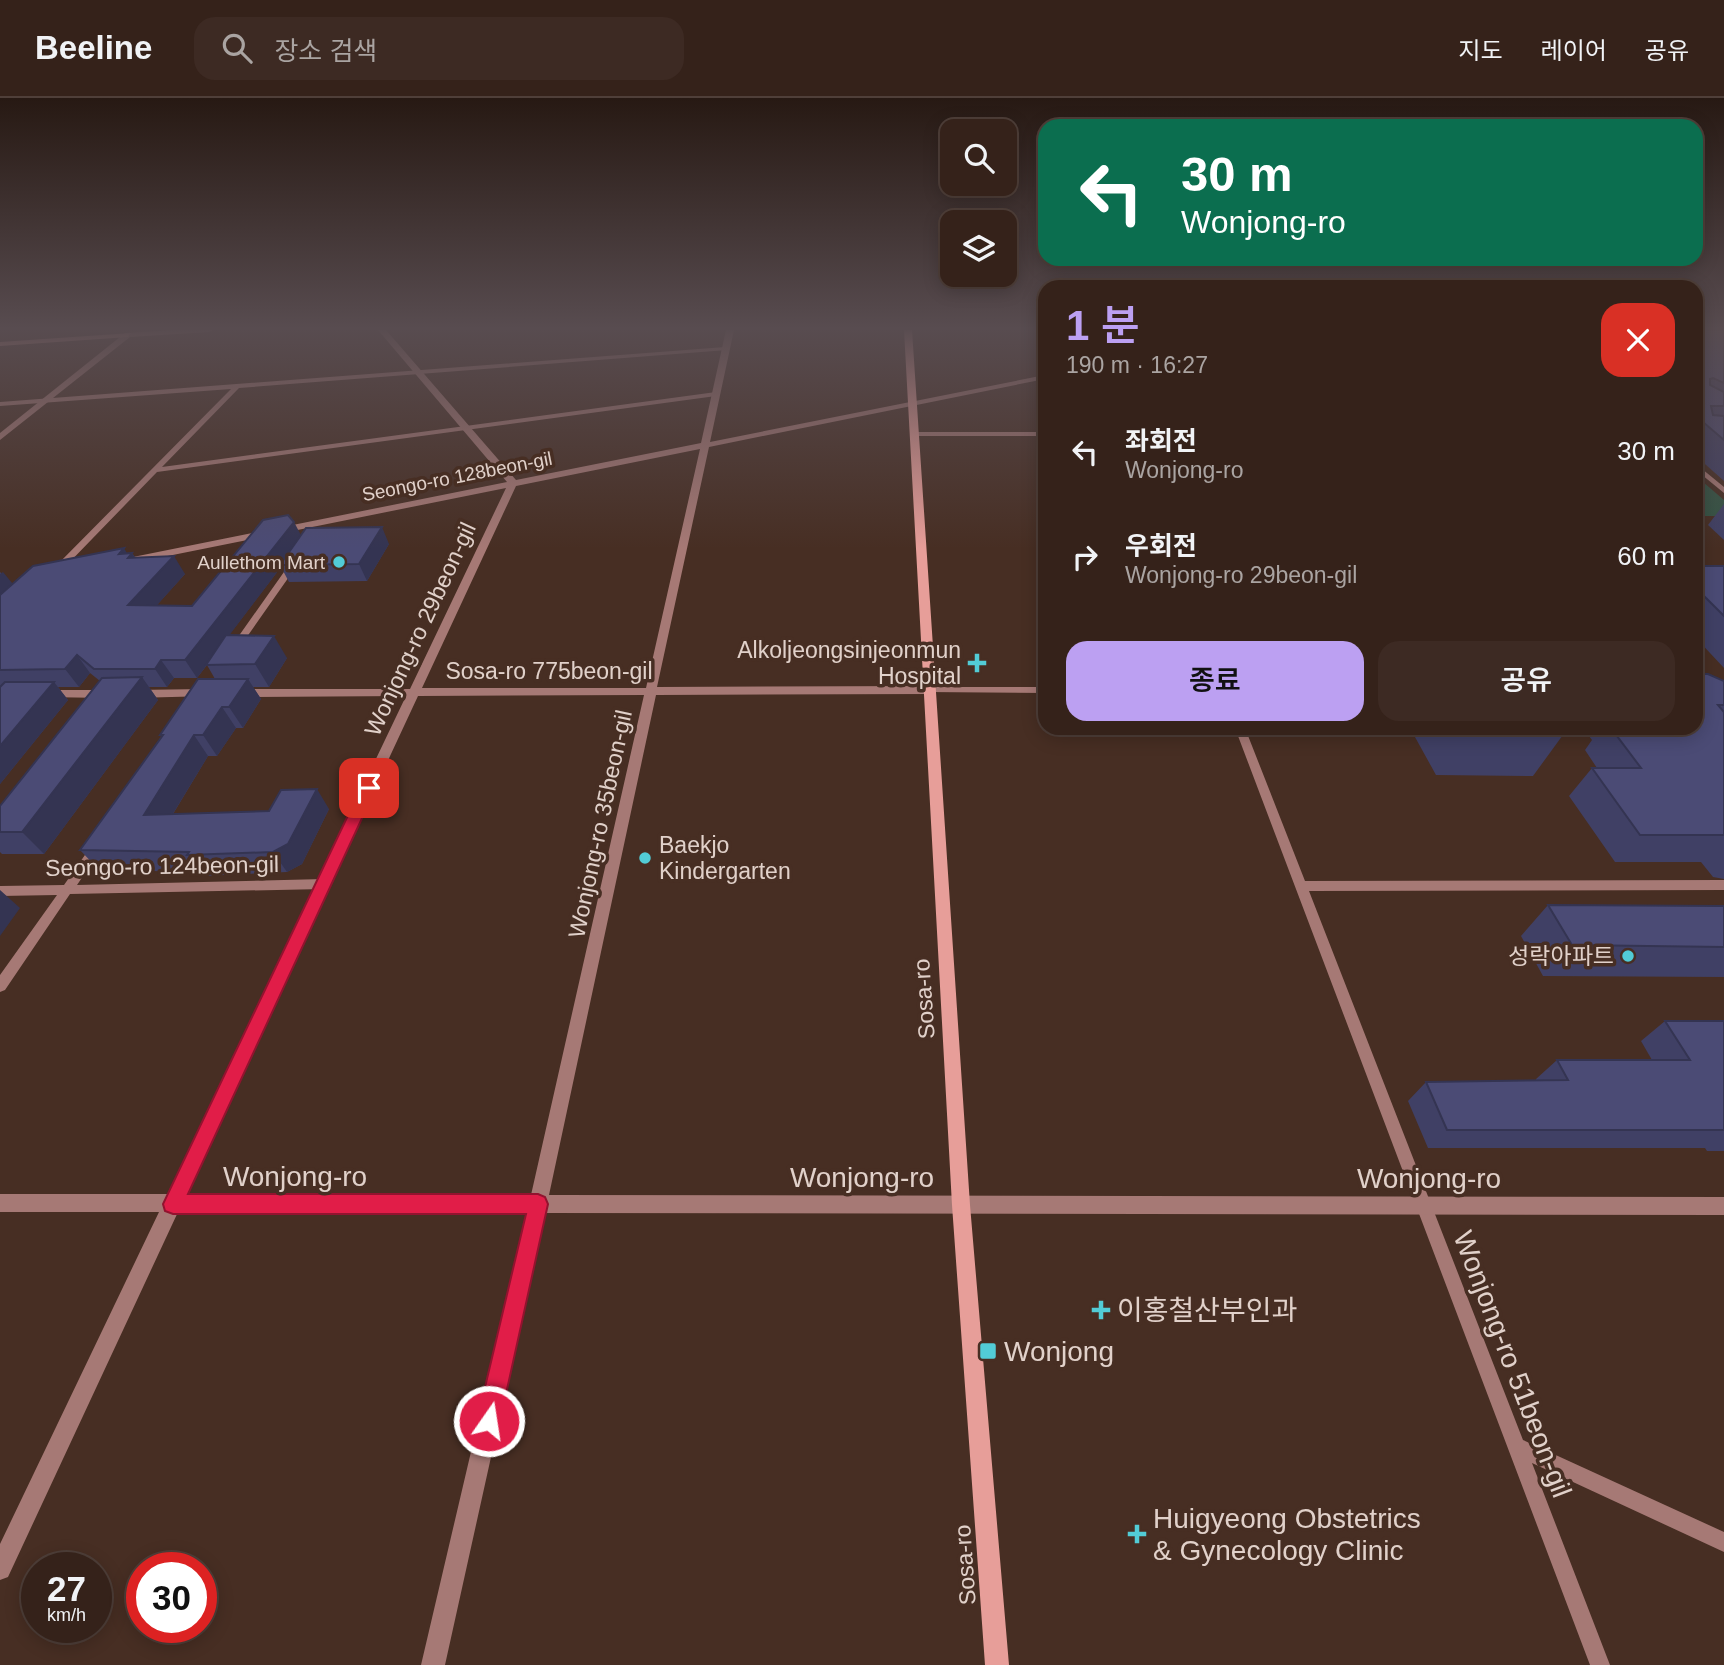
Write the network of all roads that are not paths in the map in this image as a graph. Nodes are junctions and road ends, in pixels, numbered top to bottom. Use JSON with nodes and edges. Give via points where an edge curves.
{"nodes":[{"id":1,"x":41,"y":403,"type":"edge"},
{"id":2,"x":220,"y":403,"type":"edge"},
{"id":3,"x":444,"y":403,"type":"edge"},
{"id":4,"x":648,"y":403,"type":"edge"},
{"id":5,"x":714,"y":403,"type":"edge"},
{"id":6,"x":916,"y":403,"type":"edge"},
{"id":7,"x":912,"y":404,"type":"junction"},
{"id":8,"x":464,"y":428,"type":"junction"},
{"id":9,"x":914,"y":434,"type":"junction"},
{"id":10,"x":1038,"y":434,"type":"edge"},
{"id":11,"x":0,"y":437,"type":"edge"},
{"id":12,"x":706,"y":443,"type":"junction"},
{"id":13,"x":155,"y":470,"type":"junction"},
{"id":14,"x":1703,"y":472,"type":"edge"},
{"id":15,"x":513,"y":483,"type":"junction"},
{"id":16,"x":1724,"y":491,"type":"edge"},
{"id":17,"x":323,"y":521,"type":"junction"},
{"id":18,"x":315,"y":533,"type":"edge"},
{"id":19,"x":299,"y":556,"type":"edge"},
{"id":20,"x":119,"y":563,"type":"edge"},
{"id":21,"x":64,"y":574,"type":"edge"},
{"id":22,"x":51,"y":576,"type":"joint"},
{"id":23,"x":227,"y":659,"type":"edge"},
{"id":24,"x":214,"y":688,"type":"edge"},
{"id":25,"x":930,"y":690,"type":"junction"},
{"id":26,"x":1038,"y":690,"type":"edge"},
{"id":27,"x":413,"y":692,"type":"junction"},
{"id":28,"x":651,"y":692,"type":"junction"},
{"id":29,"x":231,"y":693,"type":"edge"},
{"id":30,"x":29,"y":694,"type":"edge"},
{"id":31,"x":203,"y":694,"type":"junction"},
{"id":32,"x":196,"y":704,"type":"edge"},
{"id":33,"x":1243,"y":735,"type":"edge"},
{"id":34,"x":105,"y":835,"type":"edge"},
{"id":35,"x":324,"y":884,"type":"junction"},
{"id":36,"x":1724,"y":885,"type":"edge"},
{"id":37,"x":1300,"y":886,"type":"junction"},
{"id":38,"x":67,"y":890,"type":"junction"},
{"id":39,"x":0,"y":891,"type":"edge"},
{"id":40,"x":0,"y":986,"type":"edge"},
{"id":41,"x":0,"y":1203,"type":"edge"},
{"id":42,"x":173,"y":1204,"type":"junction"},
{"id":43,"x":538,"y":1204,"type":"junction"},
{"id":44,"x":961,"y":1205,"type":"junction"},
{"id":45,"x":1424,"y":1206,"type":"junction"},
{"id":46,"x":1724,"y":1206,"type":"edge"},
{"id":47,"x":1517,"y":1447,"type":"junction"},
{"id":48,"x":1724,"y":1542,"type":"edge"},
{"id":49,"x":0,"y":1569,"type":"edge"},
{"id":50,"x":433,"y":1665,"type":"edge"},
{"id":51,"x":997,"y":1665,"type":"edge"},
{"id":52,"x":1601,"y":1665,"type":"edge"}],
"edges":[{"from":1,"to":11,"type":"street"},
{"from":2,"to":13,"type":"lane"},
{"from":3,"to":8,"type":"street"},
{"from":4,"to":8,"type":"lane"},
{"from":5,"to":12,"type":"street","name":"Wonjong-ro 35beon-gil"},
{"from":6,"to":7,"type":"street","name":"Seongo-ro 128beon-gil"},
{"from":7,"to":9,"type":"street","name":"Sosa-ro"},
{"from":7,"to":12,"type":"street","name":"Seongo-ro 128beon-gil"},
{"from":8,"to":13,"type":"lane"},
{"from":8,"to":15,"type":"street"},
{"from":9,"to":10,"type":"lane"},
{"from":9,"to":25,"type":"street","name":"Sosa-ro"},
{"from":12,"to":15,"type":"street","name":"Seongo-ro 128beon-gil"},
{"from":12,"to":28,"type":"street","name":"Wonjong-ro 35beon-gil"},
{"from":13,"to":22,"type":"lane"},
{"from":14,"to":16,"type":"lane"},
{"from":15,"to":17,"type":"street","name":"Seongo-ro 128beon-gil"},
{"from":15,"to":27,"type":"street","name":"Wonjong-ro 29beon-gil"},
{"from":17,"to":18,"type":"lane"},
{"from":17,"to":20,"type":"street","name":"Seongo-ro 128beon-gil"},
{"from":19,"to":23,"type":"lane"},
{"from":21,"to":22,"type":"street"},
{"from":24,"to":31,"type":"street"},
{"from":25,"to":26,"type":"lane"},
{"from":25,"to":28,"type":"street","name":"Sosa-ro 775beon-gil"},
{"from":25,"to":44,"type":"street","name":"Sosa-ro"},
{"from":27,"to":28,"type":"street","name":"Sosa-ro 775beon-gil"},
{"from":27,"to":29,"type":"street","name":"Sosa-ro 775beon-gil"},
{"from":27,"to":35,"type":"street","name":"Wonjong-ro 29beon-gil"},
{"from":28,"to":43,"type":"street","name":"Wonjong-ro 35beon-gil"},
{"from":30,"to":31,"type":"street"},
{"from":31,"to":32,"type":"lane"},
{"from":33,"to":37,"type":"lane","name":"Wonjong-ro 51beon-gil"},
{"from":34,"to":38,"type":"lane"},
{"from":35,"to":38,"type":"lane","name":"Seongo-ro 124beon-gil"},
{"from":35,"to":42,"type":"street","name":"Wonjong-ro 29beon-gil"},
{"from":36,"to":37,"type":"lane"},
{"from":37,"to":45,"type":"lane","name":"Wonjong-ro 51beon-gil"},
{"from":38,"to":39,"type":"lane","name":"Seongo-ro 124beon-gil"},
{"from":38,"to":40,"type":"lane"},
{"from":41,"to":42,"type":"street","name":"Wonjong-ro"},
{"from":42,"to":43,"type":"street","name":"Wonjong-ro"},
{"from":42,"to":49,"type":"street","name":"Wonjong-ro 29beon-gil"},
{"from":43,"to":44,"type":"street","name":"Wonjong-ro"},
{"from":43,"to":50,"type":"street","name":"Wonjong-ro 35beon-gil"},
{"from":44,"to":45,"type":"street","name":"Wonjong-ro"},
{"from":44,"to":51,"type":"street","name":"Sosa-ro"},
{"from":45,"to":46,"type":"street","name":"Wonjong-ro"},
{"from":45,"to":47,"type":"lane","name":"Wonjong-ro 51beon-gil"},
{"from":47,"to":48,"type":"lane"},
{"from":47,"to":52,"type":"lane","name":"Wonjong-ro 51beon-gil"}]}
